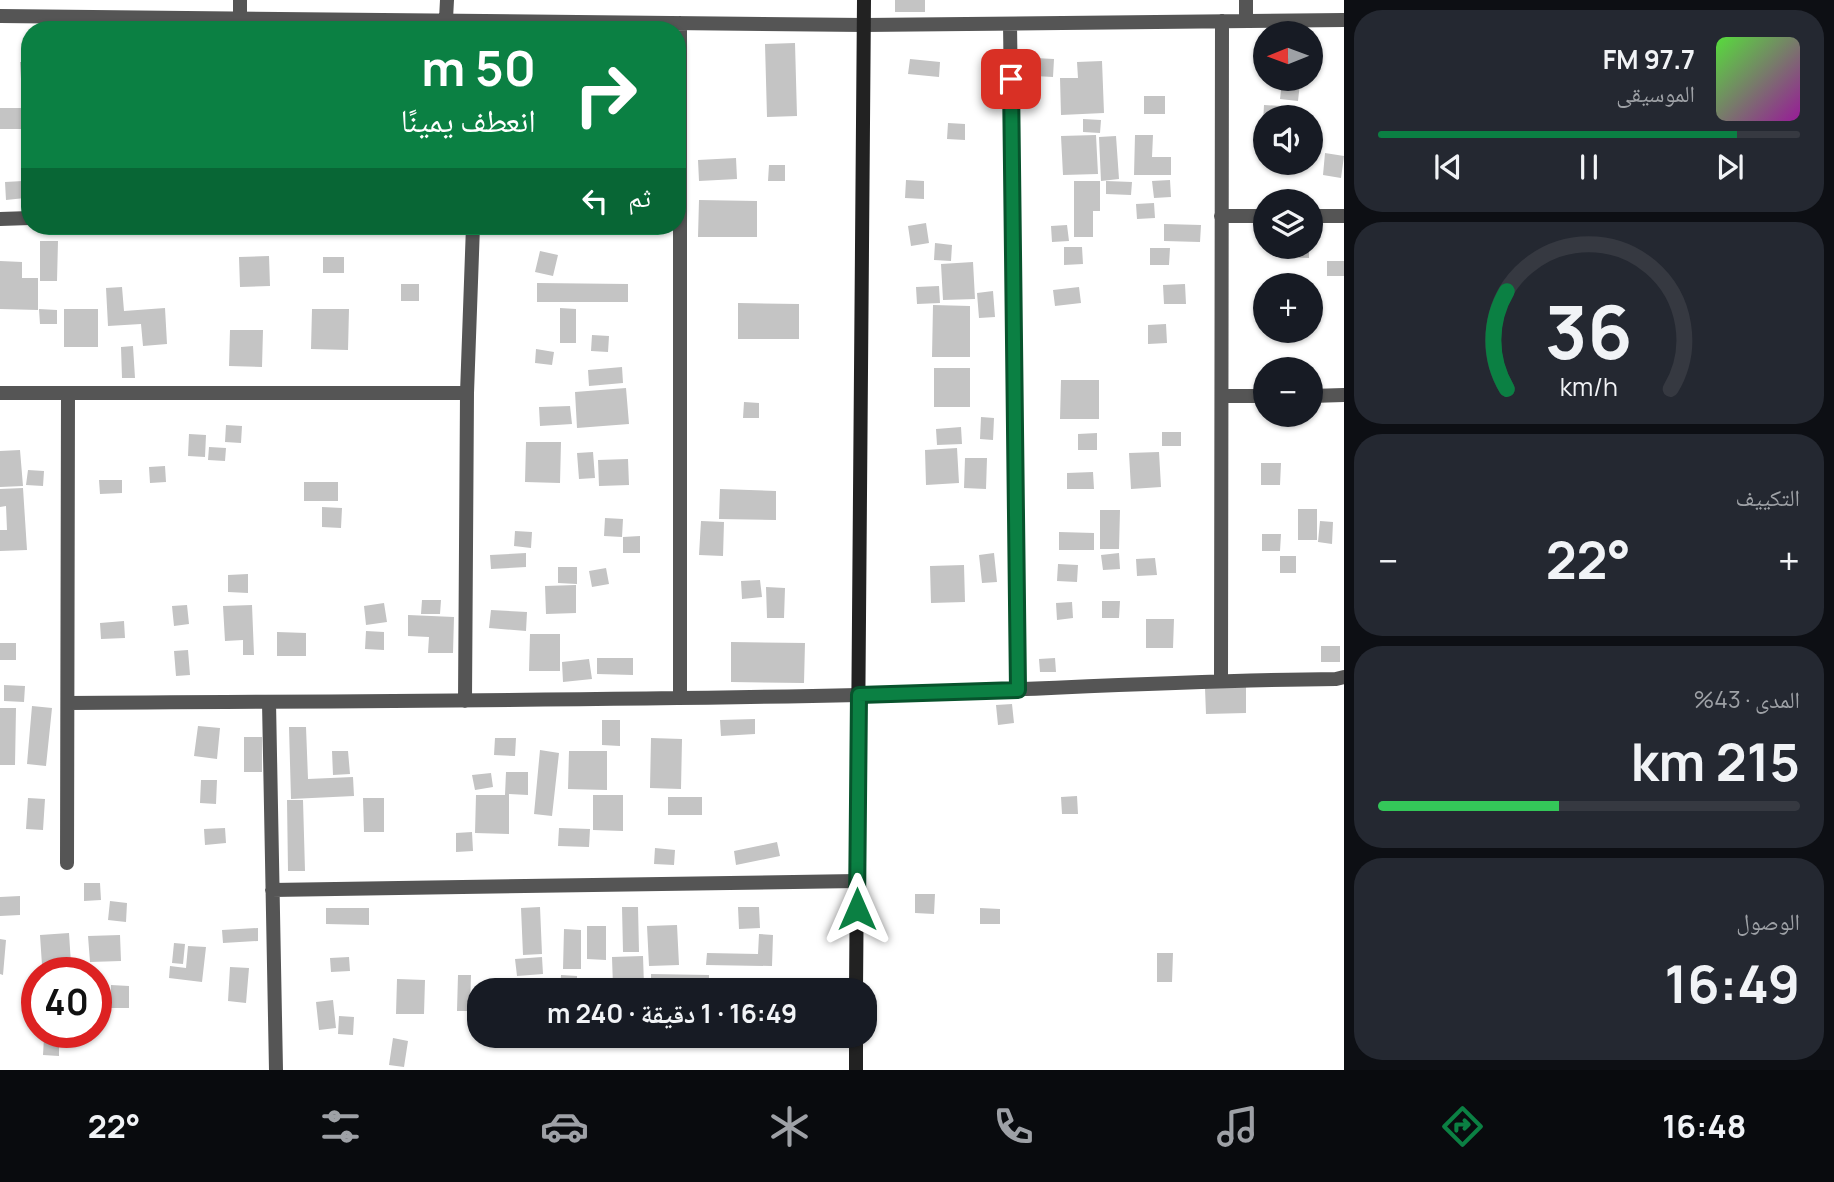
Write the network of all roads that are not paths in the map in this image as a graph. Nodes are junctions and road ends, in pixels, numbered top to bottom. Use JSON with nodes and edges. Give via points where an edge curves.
{"nodes":[{"id":1,"x":240,"y":0,"type":"edge"},
{"id":2,"x":447,"y":0,"type":"edge"},
{"id":3,"x":864,"y":0,"type":"edge"},
{"id":4,"x":1246,"y":0,"type":"edge"},
{"id":5,"x":0,"y":16,"type":"edge"},
{"id":6,"x":240,"y":18,"type":"junction"},
{"id":7,"x":446,"y":19,"type":"junction"},
{"id":8,"x":1344,"y":20,"type":"edge"},
{"id":9,"x":455,"y":21,"type":"edge"},
{"id":10,"x":1222,"y":21,"type":"junction"},
{"id":11,"x":1246,"y":21,"type":"junction"},
{"id":12,"x":686,"y":23,"type":"edge"},
{"id":13,"x":1010,"y":23,"type":"junction"},
{"id":14,"x":864,"y":25,"type":"junction"},
{"id":15,"x":1221,"y":216,"type":"junction"},
{"id":16,"x":1253,"y":216,"type":"edge"},
{"id":17,"x":1323,"y":216,"type":"edge"},
{"id":18,"x":1344,"y":216,"type":"edge"},
{"id":19,"x":21,"y":218,"type":"edge"},
{"id":20,"x":0,"y":219,"type":"edge"},
{"id":21,"x":473,"y":235,"type":"edge"},
{"id":22,"x":680,"y":235,"type":"edge"},
{"id":23,"x":0,"y":393,"type":"edge"},
{"id":24,"x":467,"y":393,"type":"junction"},
{"id":25,"x":68,"y":394,"type":"junction"},
{"id":26,"x":1344,"y":395,"type":"edge"},
{"id":27,"x":1222,"y":396,"type":"junction"},
{"id":28,"x":1253,"y":396,"type":"edge"},
{"id":29,"x":1323,"y":396,"type":"edge"},
{"id":30,"x":1344,"y":677,"type":"edge"},
{"id":31,"x":1221,"y":680,"type":"junction"},
{"id":32,"x":1018,"y":690,"type":"junction"},
{"id":33,"x":859,"y":695,"type":"junction"},
{"id":34,"x":680,"y":697,"type":"junction"},
{"id":35,"x":465,"y":701,"type":"junction"},
{"id":36,"x":269,"y":702,"type":"junction"},
{"id":37,"x":68,"y":703,"type":"junction"},
{"id":38,"x":67,"y":863,"type":"dead end"},
{"id":39,"x":857,"y":881,"type":"junction"},
{"id":40,"x":272,"y":890,"type":"junction"},
{"id":41,"x":856,"y":978,"type":"edge"},
{"id":42,"x":856,"y":1048,"type":"edge"},
{"id":43,"x":276,"y":1070,"type":"edge"},
{"id":44,"x":856,"y":1070,"type":"edge"}],
"edges":[{"from":1,"to":6,"type":"street"},
{"from":2,"to":7,"type":"street"},
{"from":3,"to":14,"type":"street"},
{"from":4,"to":11,"type":"street"},
{"from":5,"to":6,"type":"street"},
{"from":6,"to":7,"type":"street"},
{"from":7,"to":9,"type":"street"},
{"from":8,"to":11,"type":"street"},
{"from":10,"to":11,"type":"street"},
{"from":10,"to":13,"type":"street"},
{"from":10,"to":15,"type":"street"},
{"from":12,"to":14,"type":"street"},
{"from":13,"to":14,"type":"street"},
{"from":13,"to":32,"type":"street"},
{"from":14,"to":33,"type":"street"},
{"from":15,"to":16,"type":"street"},
{"from":15,"to":27,"type":"street"},
{"from":17,"to":18,"type":"street"},
{"from":19,"to":20,"type":"street"},
{"from":21,"to":24,"type":"street"},
{"from":22,"to":34,"type":"street"},
{"from":23,"to":25,"type":"street"},
{"from":24,"to":25,"type":"street"},
{"from":24,"to":35,"type":"street"},
{"from":25,"to":37,"type":"street"},
{"from":26,"to":29,"type":"street"},
{"from":27,"to":28,"type":"street"},
{"from":27,"to":31,"type":"street"},
{"from":30,"to":31,"type":"street"},
{"from":31,"to":32,"type":"street"},
{"from":32,"to":33,"type":"street"},
{"from":33,"to":34,"type":"street"},
{"from":33,"to":39,"type":"street"},
{"from":34,"to":35,"type":"street"},
{"from":35,"to":36,"type":"street"},
{"from":36,"to":37,"type":"street"},
{"from":36,"to":40,"type":"street"},
{"from":37,"to":38,"type":"street"},
{"from":39,"to":40,"type":"street"},
{"from":39,"to":41,"type":"street"},
{"from":40,"to":43,"type":"street"},
{"from":42,"to":44,"type":"street"}]}
